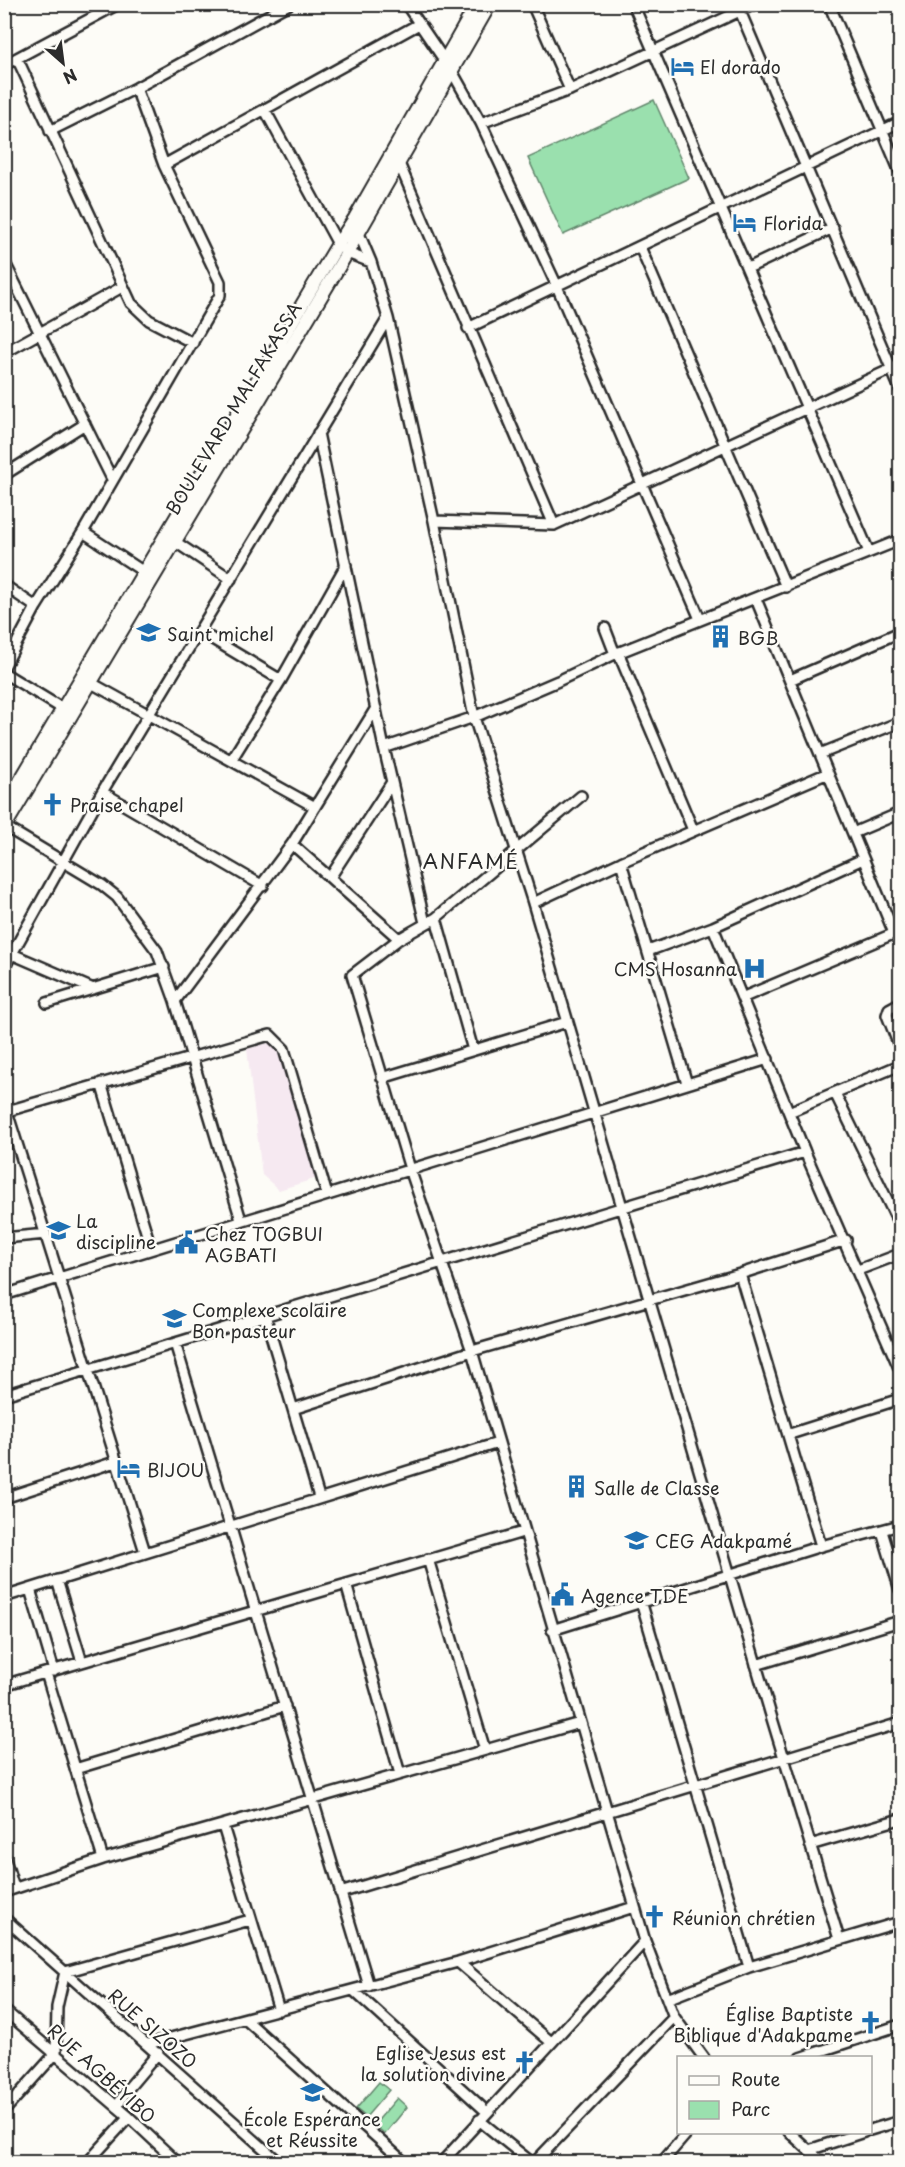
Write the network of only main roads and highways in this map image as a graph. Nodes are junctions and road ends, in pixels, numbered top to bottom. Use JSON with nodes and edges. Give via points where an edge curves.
{"nodes":[{"id":1,"x":477,"y":4,"type":"edge"},
{"id":2,"x":490,"y":4,"type":"edge"},
{"id":3,"x":396,"y":156,"type":"junction"},
{"id":4,"x":342,"y":249,"type":"junction"},
{"id":5,"x":86,"y":680,"type":"junction"},
{"id":6,"x":4,"y":808,"type":"edge"},
{"id":7,"x":5,"y":827,"type":"edge"}],
"edges":[{"from":1,"to":3,"type":"main road","name":"BOULEVARD MALFAKASSA"},
{"from":2,"to":3,"type":"main road","name":"BOULEVARD MALFAKASSA","via":[[453,73]]},
{"from":3,"to":4,"type":"main road","name":"BOULEVARD MALFAKASSA"},
{"from":4,"to":5,"type":"main road","name":"BOULEVARD MALFAKASSA","via":[[174,541]]},
{"from":4,"to":5,"type":"main road","name":"BOULEVARD MALFAKASSA","via":[[144,572]]},
{"from":5,"to":6,"type":"main road","name":"BOULEVARD MALFAKASSA","via":[[63,709]]},
{"from":5,"to":7,"type":"main road","name":"BOULEVARD MALFAKASSA"}]}
